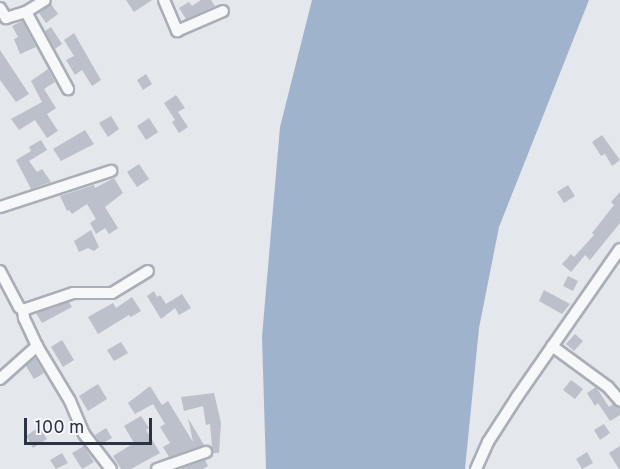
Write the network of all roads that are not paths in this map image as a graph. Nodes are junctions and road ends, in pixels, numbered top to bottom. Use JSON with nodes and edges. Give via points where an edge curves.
{"nodes":[{"id":1,"x":45,"y":0,"type":"edge"},
{"id":2,"x":164,"y":0,"type":"edge"},
{"id":3,"x":0,"y":9,"type":"edge"},
{"id":4,"x":223,"y":11,"type":"dead end"},
{"id":5,"x":26,"y":12,"type":"junction"},
{"id":6,"x":68,"y":89,"type":"dead end"},
{"id":7,"x":111,"y":171,"type":"dead end"},
{"id":8,"x":0,"y":207,"type":"edge"},
{"id":9,"x":620,"y":249,"type":"edge"},
{"id":10,"x":0,"y":271,"type":"edge"},
{"id":11,"x":148,"y":272,"type":"dead end"},
{"id":12,"x":23,"y":310,"type":"junction"},
{"id":13,"x":37,"y":346,"type":"junction"},
{"id":14,"x":552,"y":346,"type":"junction"},
{"id":15,"x":0,"y":379,"type":"edge"},
{"id":16,"x":620,"y":401,"type":"edge"},
{"id":17,"x":207,"y":452,"type":"dead end"},
{"id":18,"x":111,"y":469,"type":"edge"},
{"id":19,"x":157,"y":469,"type":"edge"},
{"id":20,"x":476,"y":469,"type":"edge"}],
"edges":[{"from":1,"to":5,"type":"street"},
{"from":2,"to":4,"type":"street","via":[[177,31]]},
{"from":3,"to":5,"type":"street","via":[[6,18]]},
{"from":5,"to":6,"type":"street"},
{"from":7,"to":8,"type":"street"},
{"from":9,"to":14,"type":"street"},
{"from":10,"to":12,"type":"street"},
{"from":11,"to":12,"type":"street","via":[[111,293],[73,293]]},
{"from":12,"to":13,"type":"street"},
{"from":13,"to":15,"type":"street"},
{"from":13,"to":18,"type":"street","via":[[70,401],[84,434]]},
{"from":14,"to":16,"type":"street","via":[[608,387]]},
{"from":14,"to":20,"type":"street","via":[[488,442]]},
{"from":17,"to":19,"type":"street"}]}
